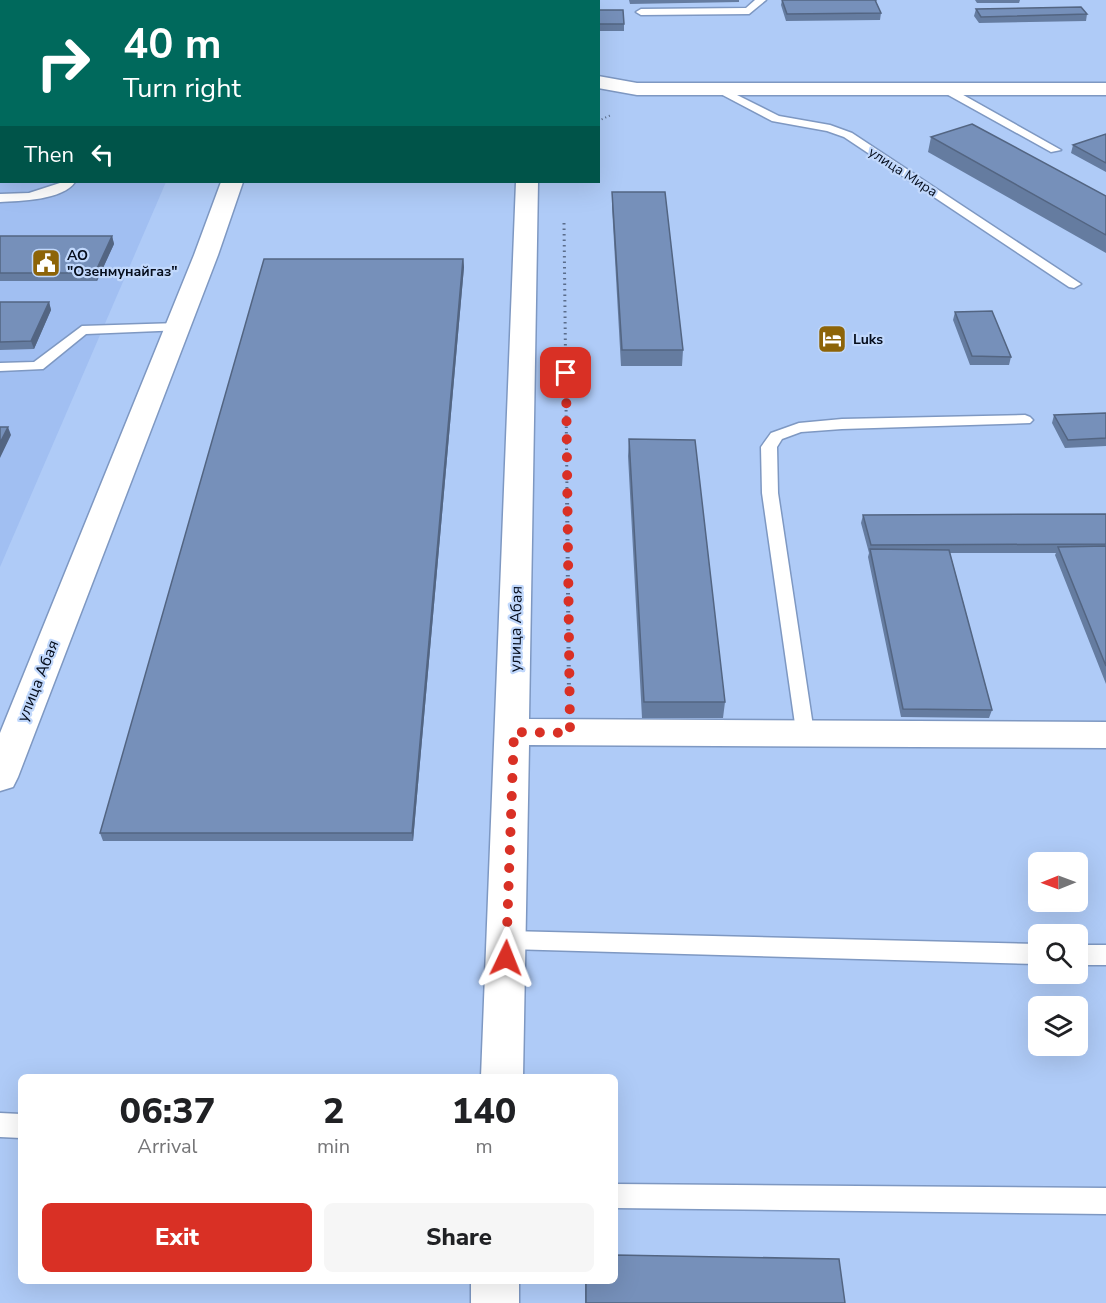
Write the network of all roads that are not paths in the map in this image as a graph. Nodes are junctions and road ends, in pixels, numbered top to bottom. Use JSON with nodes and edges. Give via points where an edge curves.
{"nodes":[{"id":1,"x":761,"y":0,"type":"edge"},
{"id":2,"x":641,"y":12,"type":"dead end"},
{"id":3,"x":600,"y":82,"type":"edge"},
{"id":4,"x":637,"y":89,"type":"junction"},
{"id":5,"x":720,"y":89,"type":"junction"},
{"id":6,"x":945,"y":89,"type":"junction"},
{"id":7,"x":1106,"y":89,"type":"edge"},
{"id":8,"x":600,"y":96,"type":"edge"},
{"id":9,"x":1054,"y":150,"type":"dead end"},
{"id":10,"x":68,"y":183,"type":"edge"},
{"id":11,"x":232,"y":183,"type":"edge"},
{"id":12,"x":527,"y":183,"type":"edge"},
{"id":13,"x":0,"y":198,"type":"edge"},
{"id":14,"x":1074,"y":284,"type":"dead end"},
{"id":15,"x":178,"y":327,"type":"junction"},
{"id":16,"x":0,"y":367,"type":"edge"},
{"id":17,"x":1025,"y":420,"type":"dead end"},
{"id":18,"x":514,"y":732,"type":"junction"},
{"id":19,"x":804,"y":734,"type":"junction"},
{"id":20,"x":1106,"y":735,"type":"edge"},
{"id":21,"x":0,"y":777,"type":"edge"},
{"id":22,"x":507,"y":940,"type":"junction"},
{"id":23,"x":1028,"y":954,"type":"edge"},
{"id":24,"x":1088,"y":955,"type":"edge"},
{"id":25,"x":1106,"y":955,"type":"edge"},
{"id":26,"x":502,"y":1074,"type":"edge"},
{"id":27,"x":0,"y":1125,"type":"edge"},
{"id":28,"x":18,"y":1126,"type":"edge"},
{"id":29,"x":618,"y":1196,"type":"edge"},
{"id":30,"x":1106,"y":1201,"type":"edge"},
{"id":31,"x":495,"y":1284,"type":"edge"},
{"id":32,"x":495,"y":1303,"type":"edge"}],
"edges":[{"from":1,"to":2,"type":"lane","via":[[749,11]]},
{"from":3,"to":4,"type":"street"},
{"from":4,"to":5,"type":"street"},
{"from":4,"to":8,"type":"street"},
{"from":5,"to":6,"type":"street"},
{"from":5,"to":14,"type":"lane","name":"улица Мира","via":[[776,119],[848,135]]},
{"from":6,"to":7,"type":"street"},
{"from":6,"to":9,"type":"lane"},
{"from":10,"to":13,"type":"lane","via":[[30,197]]},
{"from":11,"to":15,"type":"street","name":"улица Абая"},
{"from":12,"to":18,"type":"street","name":"улица Абая"},
{"from":15,"to":16,"type":"lane","via":[[82,330],[38,366]]},
{"from":15,"to":21,"type":"street","name":"улица Абая"},
{"from":17,"to":19,"type":"lane","via":[[842,424],[799,428],[776,436],[769,447],[770,493]]},
{"from":18,"to":19,"type":"street"},
{"from":18,"to":22,"type":"street","name":"улица Абая"},
{"from":19,"to":20,"type":"street"},
{"from":22,"to":23,"type":"lane"},
{"from":22,"to":26,"type":"street","name":"улица Абая"},
{"from":24,"to":25,"type":"lane"},
{"from":27,"to":28,"type":"lane"},
{"from":29,"to":30,"type":"lane"},
{"from":31,"to":32,"type":"street"}]}
